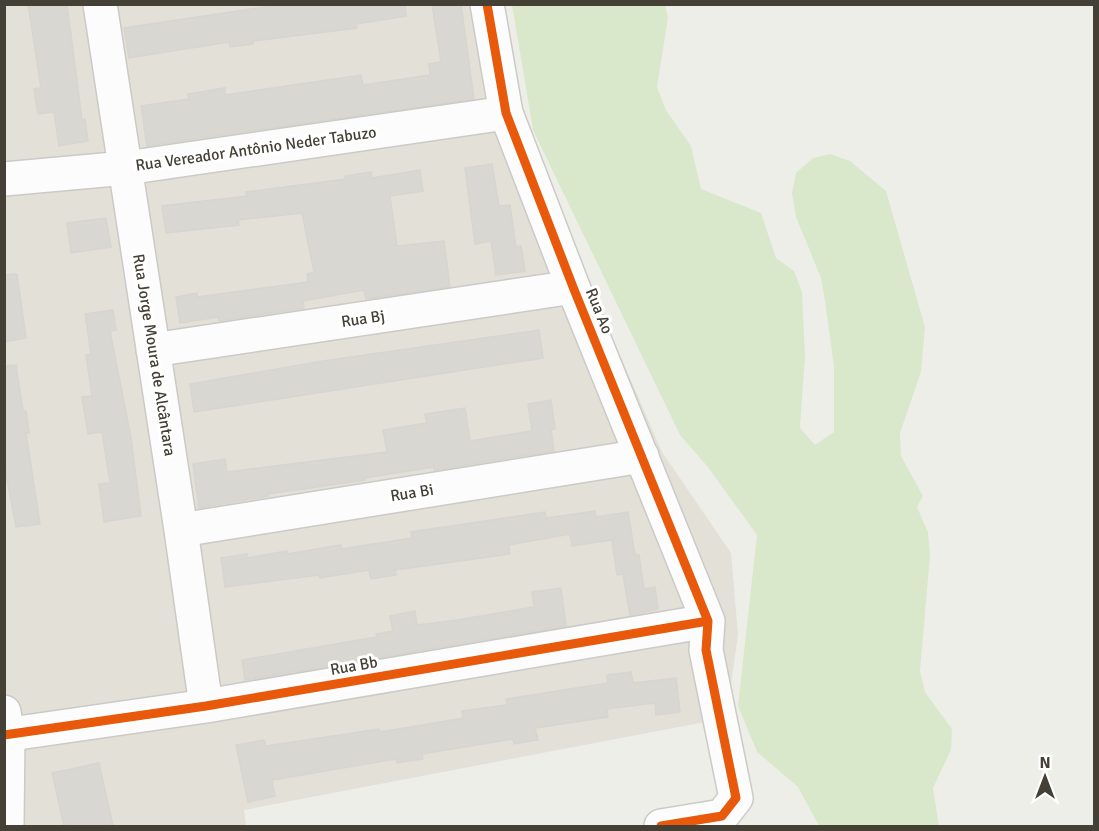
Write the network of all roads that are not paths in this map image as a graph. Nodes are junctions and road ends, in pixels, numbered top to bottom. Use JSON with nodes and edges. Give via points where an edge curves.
{"nodes":[{"id":1,"x":100,"y":4,"type":"edge"},
{"id":2,"x":488,"y":4,"type":"edge"},
{"id":3,"x":506,"y":113,"type":"junction"},
{"id":4,"x":126,"y":168,"type":"junction"},
{"id":5,"x":4,"y":179,"type":"edge"},
{"id":6,"x":573,"y":287,"type":"junction"},
{"id":7,"x":153,"y":350,"type":"junction"},
{"id":8,"x":642,"y":456,"type":"junction"},
{"id":9,"x":182,"y":530,"type":"junction"},
{"id":10,"x":708,"y":621,"type":"junction"},
{"id":11,"x":206,"y":706,"type":"junction"},
{"id":12,"x":6,"y":727,"type":"edge"},
{"id":13,"x":7,"y":826,"type":"edge"},
{"id":14,"x":661,"y":826,"type":"edge"}],
"edges":[{"from":1,"to":4,"type":"street","name":"Rua Jorge Moura de Alcântara"},
{"from":2,"to":3,"type":"street","name":"Rua Ao"},
{"from":3,"to":4,"type":"street","name":"Rua Vereador Antônio Neder Tabuzo"},
{"from":3,"to":6,"type":"street","name":"Rua Ao"},
{"from":4,"to":5,"type":"street","name":"Rua Vereador Antônio Neder Tabuzo"},
{"from":4,"to":7,"type":"street","name":"Rua Jorge Moura de Alcântara"},
{"from":6,"to":7,"type":"street","name":"Rua Bj"},
{"from":6,"to":8,"type":"street","name":"Rua Ao"},
{"from":7,"to":9,"type":"street","name":"Rua Jorge Moura de Alcântara"},
{"from":8,"to":9,"type":"street","name":"Rua Bi"},
{"from":8,"to":10,"type":"street","name":"Rua Ao"},
{"from":9,"to":11,"type":"street","name":"Rua Jorge Moura de Alcântara"},
{"from":10,"to":11,"type":"street","name":"Rua Bb"},
{"from":10,"to":14,"type":"street","via":[[706,650],[736,798],[722,816]]},
{"from":11,"to":12,"type":"street","name":"Rua Bb"},
{"from":12,"to":13,"type":"street"}]}
